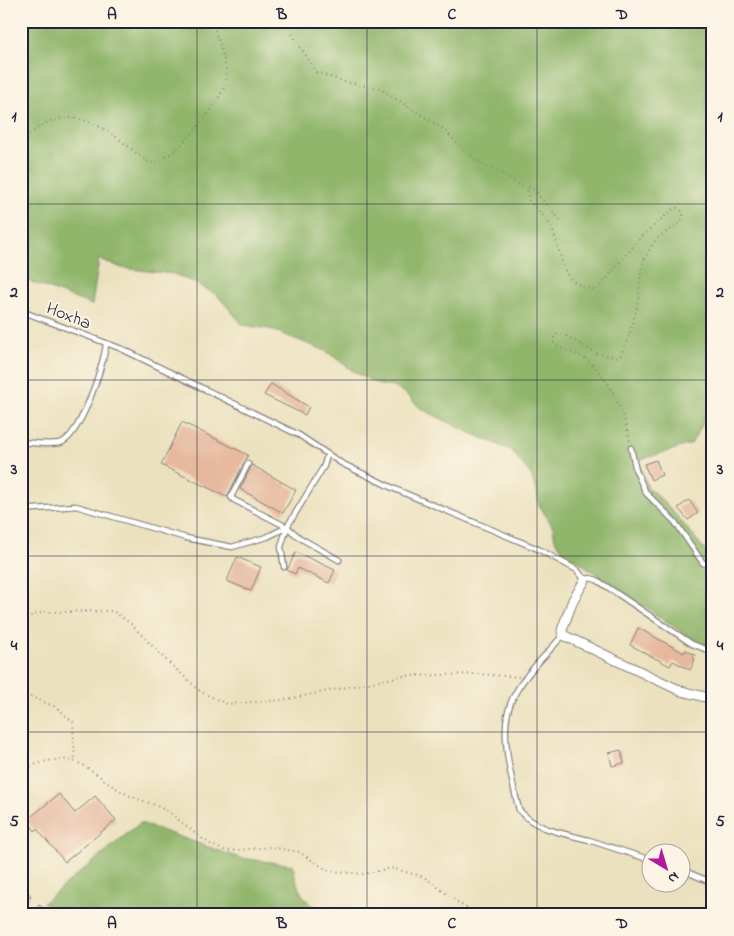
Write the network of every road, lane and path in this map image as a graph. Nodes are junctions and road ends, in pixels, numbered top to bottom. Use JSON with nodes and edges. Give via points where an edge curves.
{"nodes":[{"id":1,"x":212,"y":21,"type":"edge"},
{"id":2,"x":284,"y":21,"type":"edge"},
{"id":3,"x":21,"y":140,"type":"edge"},
{"id":4,"x":526,"y":190,"type":"junction"},
{"id":5,"x":560,"y":220,"type":"dead end"},
{"id":6,"x":21,"y":311,"type":"edge"},
{"id":7,"x":106,"y":344,"type":"junction"},
{"id":8,"x":21,"y":442,"type":"edge"},
{"id":9,"x":631,"y":448,"type":"joint"},
{"id":10,"x":327,"y":455,"type":"junction"},
{"id":11,"x":248,"y":464,"type":"dead end"},
{"id":12,"x":21,"y":510,"type":"edge"},
{"id":13,"x":286,"y":527,"type":"junction"},
{"id":14,"x":339,"y":560,"type":"dead end"},
{"id":15,"x":713,"y":566,"type":"edge"},
{"id":16,"x":284,"y":567,"type":"dead end"},
{"id":17,"x":584,"y":580,"type":"junction"},
{"id":18,"x":21,"y":619,"type":"edge"},
{"id":19,"x":563,"y":635,"type":"junction"},
{"id":20,"x":713,"y":652,"type":"edge"},
{"id":21,"x":526,"y":677,"type":"junction"},
{"id":22,"x":21,"y":694,"type":"edge"},
{"id":23,"x":713,"y":699,"type":"edge"},
{"id":24,"x":75,"y":761,"type":"junction"},
{"id":25,"x":21,"y":770,"type":"edge"},
{"id":26,"x":642,"y":857,"type":"edge"},
{"id":27,"x":692,"y":875,"type":"edge"},
{"id":28,"x":713,"y":884,"type":"edge"},
{"id":29,"x":479,"y":915,"type":"edge"}],
"edges":[{"from":1,"to":3,"type":"path","via":[[225,68],[224,88],[195,131],[161,161],[150,163],[101,126],[79,120],[55,120]]},
{"from":2,"to":4,"type":"path","via":[[316,72],[345,82],[379,88],[442,128],[474,159]]},
{"from":4,"to":5,"type":"path","via":[[528,187],[534,190]]},
{"from":4,"to":9,"type":"path","via":[[528,200],[549,224],[574,284],[597,290],[656,223],[675,208],[683,212],[679,223],[656,240],[645,258],[637,306],[625,348],[618,357],[597,354],[565,335],[554,336],[554,344],[591,363],[613,390]]},
{"from":6,"to":7,"type":"lane","name":"Hoxha"},
{"from":7,"to":8,"type":"lane","via":[[105,356],[73,434],[61,442]]},
{"from":7,"to":10,"type":"lane","name":"Hoxha","via":[[300,436]]},
{"from":9,"to":15,"type":"lane","via":[[636,471],[646,493],[675,522],[703,563]]},
{"from":10,"to":13,"type":"lane","via":[[324,466]]},
{"from":10,"to":17,"type":"lane","name":"Hoxha","via":[[397,490],[538,549],[577,570]]},
{"from":11,"to":13,"type":"lane","via":[[232,497]]},
{"from":12,"to":13,"type":"lane","via":[[76,506],[186,538],[232,547]]},
{"from":13,"to":14,"type":"lane"},
{"from":13,"to":16,"type":"lane","via":[[281,547]]},
{"from":17,"to":19,"type":"street","via":[[573,600]]},
{"from":17,"to":20,"type":"lane","via":[[597,580],[692,644]]},
{"from":18,"to":21,"type":"path","via":[[44,612],[113,612],[130,623],[201,692],[227,704],[283,700],[403,676],[477,674]]},
{"from":19,"to":21,"type":"lane"},
{"from":19,"to":23,"type":"street","via":[[680,691]]},
{"from":21,"to":26,"type":"lane","via":[[509,707],[505,727],[519,810],[526,818],[562,835]]},
{"from":22,"to":24,"type":"path","via":[[56,707],[73,722]]},
{"from":24,"to":25,"type":"path","via":[[47,760]]},
{"from":24,"to":29,"type":"path","via":[[88,766],[128,795],[168,812],[206,842],[222,850],[271,847],[299,852],[330,870],[364,874],[391,868],[424,877]]},
{"from":27,"to":28,"type":"lane"}]}
